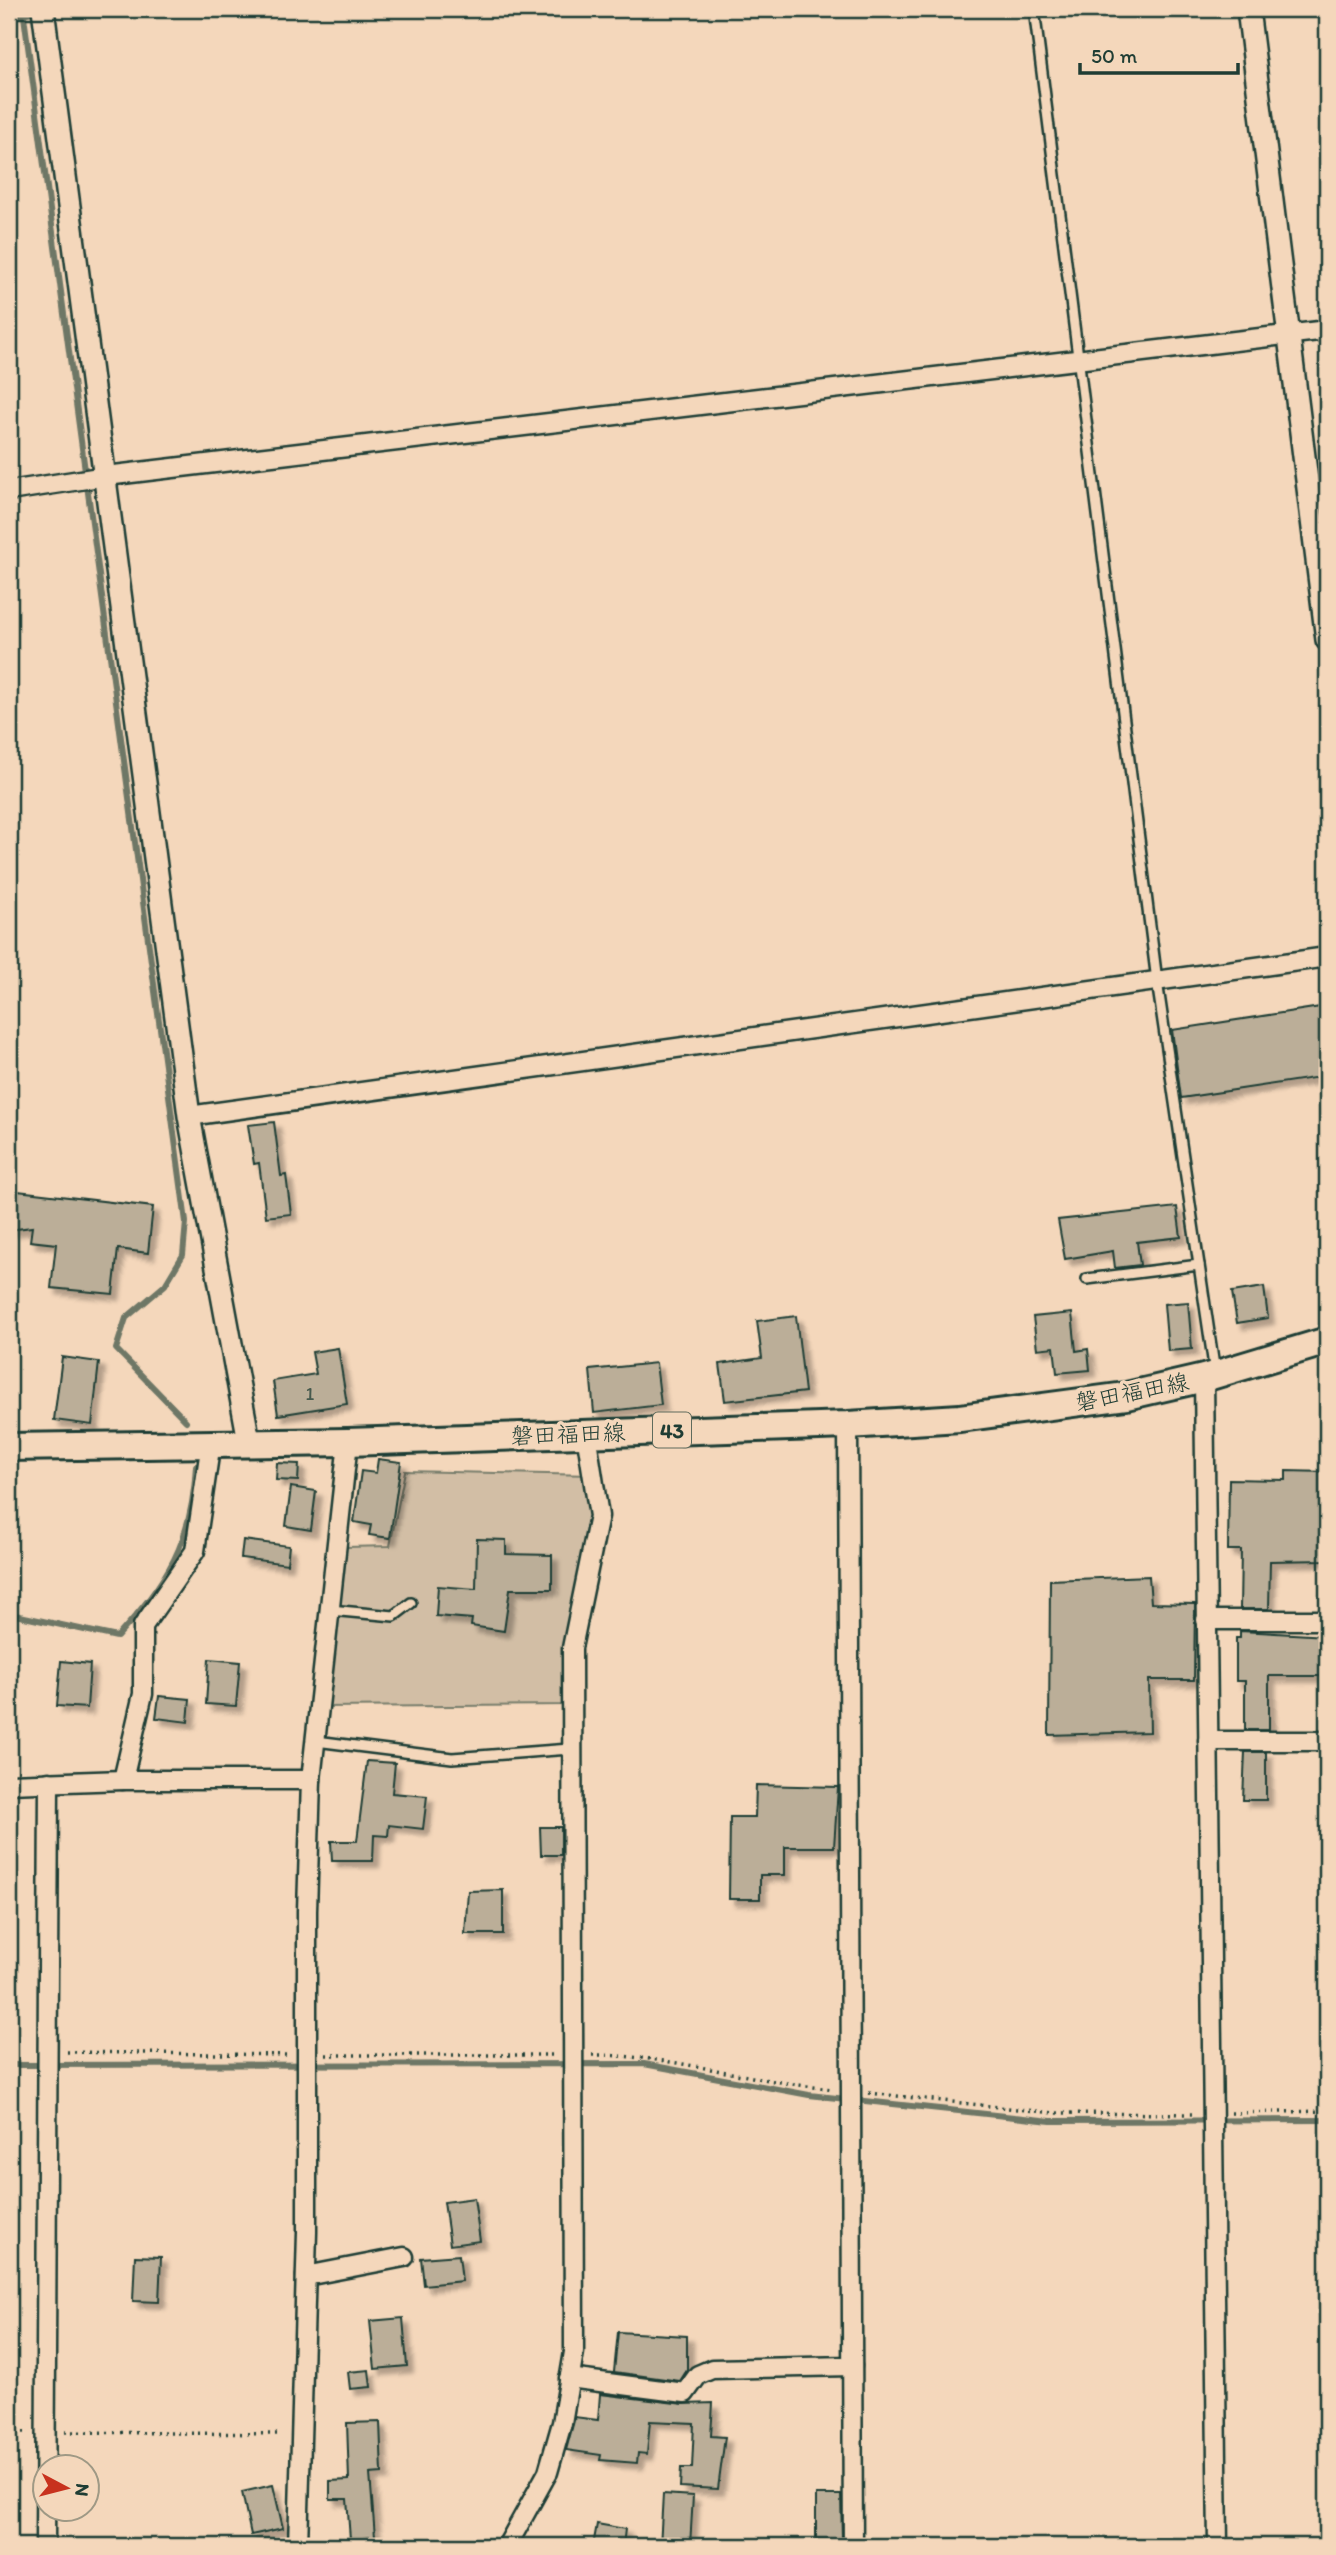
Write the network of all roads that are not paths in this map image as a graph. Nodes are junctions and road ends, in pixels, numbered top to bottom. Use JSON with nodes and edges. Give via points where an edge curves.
{"nodes":[{"id":1,"x":1034,"y":9,"type":"edge"},
{"id":2,"x":1248,"y":9,"type":"edge"},
{"id":3,"x":43,"y":15,"type":"edge"},
{"id":4,"x":1327,"y":330,"type":"edge"},
{"id":5,"x":1290,"y":335,"type":"junction"},
{"id":6,"x":1080,"y":360,"type":"junction"},
{"id":7,"x":106,"y":476,"type":"junction"},
{"id":8,"x":9,"y":491,"type":"edge"},
{"id":9,"x":1327,"y":640,"type":"edge"},
{"id":10,"x":1327,"y":957,"type":"edge"},
{"id":11,"x":1157,"y":981,"type":"junction"},
{"id":12,"x":189,"y":1116,"type":"junction"},
{"id":13,"x":1199,"y":1265,"type":"junction"},
{"id":14,"x":1087,"y":1279,"type":"dead end"},
{"id":15,"x":1327,"y":1341,"type":"edge"},
{"id":16,"x":1209,"y":1377,"type":"junction"},
{"id":17,"x":848,"y":1425,"type":"junction"},
{"id":18,"x":586,"y":1433,"type":"junction"},
{"id":19,"x":248,"y":1441,"type":"junction"},
{"id":20,"x":211,"y":1442,"type":"junction"},
{"id":21,"x":348,"y":1442,"type":"junction"},
{"id":22,"x":9,"y":1447,"type":"edge"},
{"id":23,"x":411,"y":1603,"type":"dead end"},
{"id":24,"x":330,"y":1611,"type":"junction"},
{"id":25,"x":1206,"y":1620,"type":"junction"},
{"id":26,"x":1327,"y":1620,"type":"edge"},
{"id":27,"x":316,"y":1741,"type":"junction"},
{"id":28,"x":1208,"y":1741,"type":"junction"},
{"id":29,"x":1327,"y":1741,"type":"edge"},
{"id":30,"x":570,"y":1749,"type":"junction"},
{"id":31,"x":123,"y":1780,"type":"junction"},
{"id":32,"x":311,"y":1780,"type":"junction"},
{"id":33,"x":49,"y":1782,"type":"junction"},
{"id":34,"x":9,"y":1784,"type":"edge"},
{"id":35,"x":404,"y":2257,"type":"dead end"},
{"id":36,"x":306,"y":2276,"type":"junction"},
{"id":37,"x":852,"y":2366,"type":"junction"},
{"id":38,"x":569,"y":2378,"type":"junction"},
{"id":39,"x":45,"y":2546,"type":"edge"},
{"id":40,"x":298,"y":2546,"type":"edge"},
{"id":41,"x":507,"y":2546,"type":"edge"},
{"id":42,"x":853,"y":2546,"type":"edge"},
{"id":43,"x":1218,"y":2546,"type":"edge"}],
"edges":[{"from":1,"to":6,"type":"lane"},
{"from":2,"to":5,"type":"street"},
{"from":3,"to":7,"type":"street"},
{"from":4,"to":5,"type":"street"},
{"from":5,"to":6,"type":"street"},
{"from":5,"to":9,"type":"street"},
{"from":6,"to":7,"type":"street"},
{"from":6,"to":11,"type":"lane"},
{"from":7,"to":8,"type":"street"},
{"from":7,"to":12,"type":"street"},
{"from":10,"to":11,"type":"street"},
{"from":11,"to":12,"type":"street"},
{"from":11,"to":13,"type":"lane"},
{"from":12,"to":19,"type":"street"},
{"from":13,"to":14,"type":"lane"},
{"from":13,"to":16,"type":"lane"},
{"from":15,"to":16,"type":"main road","name":"磐田福田線","number":"43"},
{"from":16,"to":17,"type":"main road","name":"磐田福田線","number":"43","via":[[1039,1409]]},
{"from":16,"to":25,"type":"street"},
{"from":17,"to":18,"type":"main road","name":"磐田福田線","number":"43"},
{"from":17,"to":37,"type":"street"},
{"from":18,"to":21,"type":"main road","name":"磐田福田線","number":"43"},
{"from":18,"to":30,"type":"street","via":[[599,1516],[572,1648]]},
{"from":19,"to":20,"type":"main road","name":"磐田福田線","number":"43"},
{"from":19,"to":21,"type":"main road","name":"磐田福田線","number":"43"},
{"from":20,"to":22,"type":"main road","name":"磐田福田線","number":"43"},
{"from":20,"to":31,"type":"street","via":[[195,1551],[143,1626],[143,1694]]},
{"from":21,"to":24,"type":"street"},
{"from":23,"to":24,"type":"lane","via":[[394,1616]]},
{"from":24,"to":27,"type":"street"},
{"from":25,"to":26,"type":"street"},
{"from":25,"to":28,"type":"street"},
{"from":27,"to":30,"type":"lane","via":[[452,1758]]},
{"from":27,"to":32,"type":"street"},
{"from":28,"to":29,"type":"street"},
{"from":28,"to":43,"type":"street"},
{"from":30,"to":38,"type":"street","via":[[574,2352]]},
{"from":31,"to":32,"type":"street"},
{"from":31,"to":33,"type":"street"},
{"from":32,"to":36,"type":"street"},
{"from":33,"to":34,"type":"street"},
{"from":33,"to":39,"type":"street"},
{"from":35,"to":36,"type":"street"},
{"from":36,"to":40,"type":"street"},
{"from":37,"to":38,"type":"street","via":[[712,2369],[698,2375],[685,2393]]},
{"from":37,"to":42,"type":"street"},
{"from":38,"to":41,"type":"street","via":[[548,2472]]}]}
